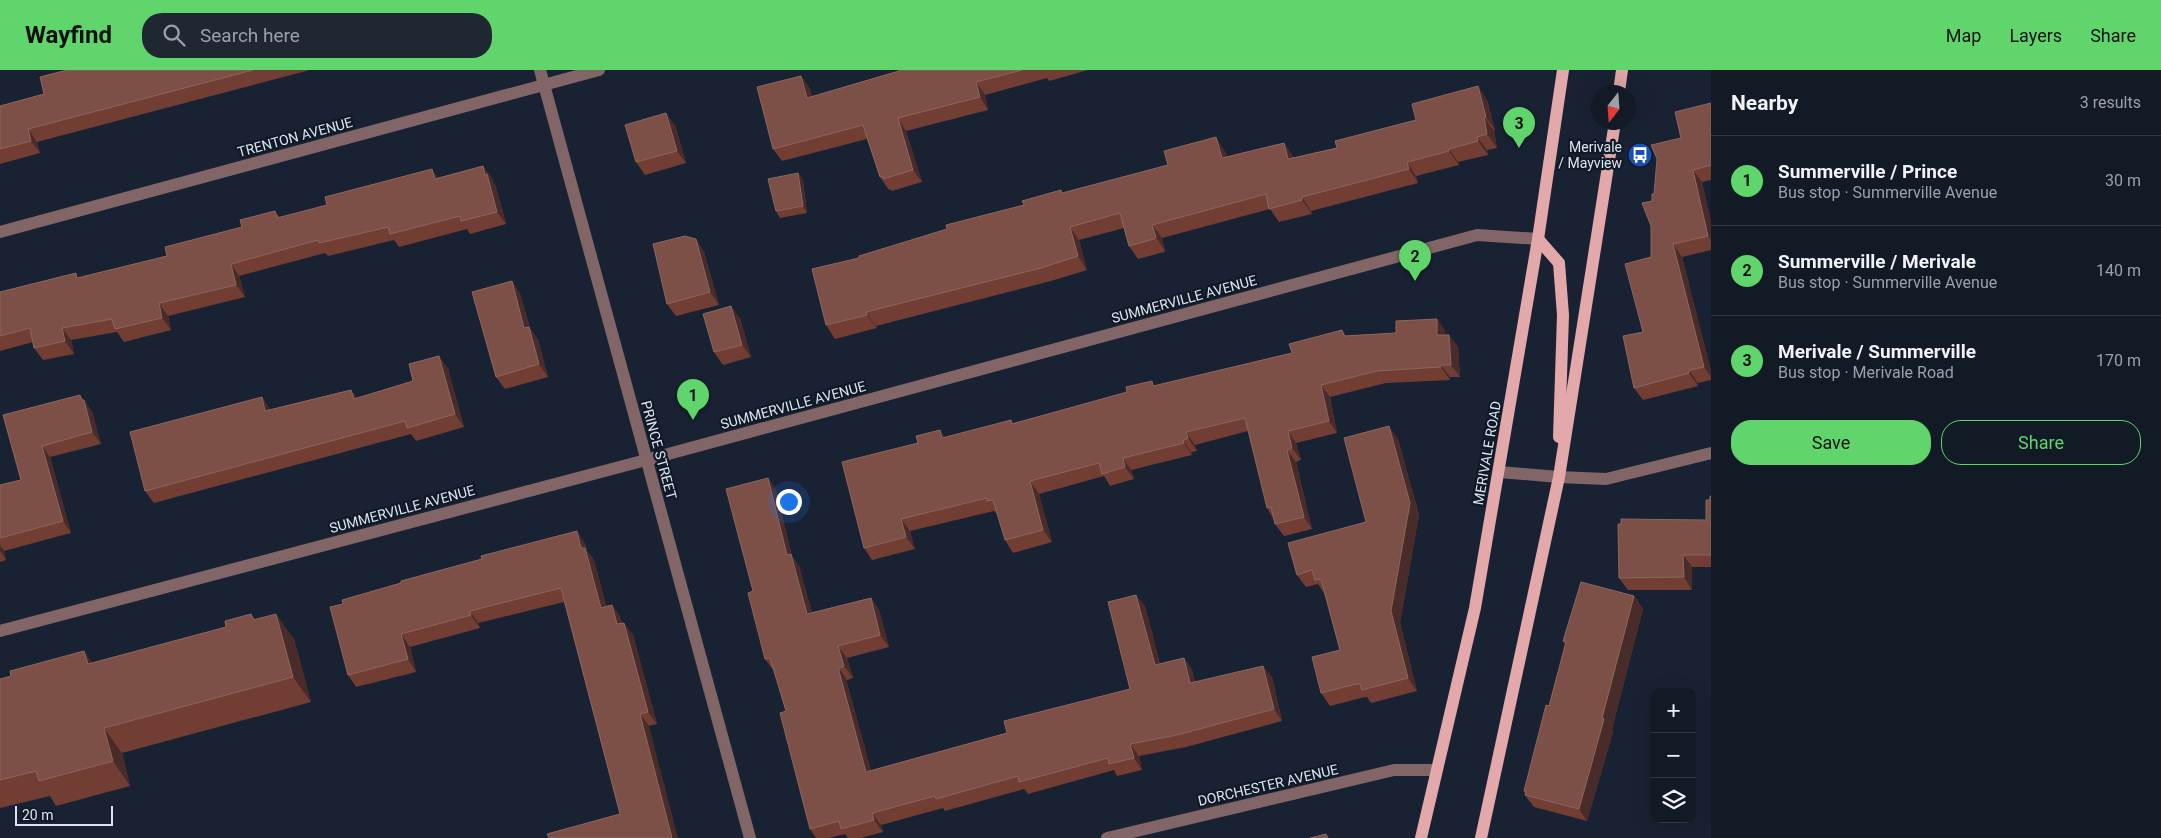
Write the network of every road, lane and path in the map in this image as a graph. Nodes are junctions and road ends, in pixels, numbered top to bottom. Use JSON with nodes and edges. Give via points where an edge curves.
{"nodes":[{"id":1,"x":540,"y":70,"type":"edge"},
{"id":2,"x":599,"y":70,"type":"edge"},
{"id":3,"x":1563,"y":70,"type":"edge"},
{"id":4,"x":1622,"y":70,"type":"edge"},
{"id":5,"x":544,"y":85,"type":"junction"},
{"id":6,"x":1620,"y":85,"type":"edge"},
{"id":7,"x":1614,"y":130,"type":"edge"},
{"id":8,"x":0,"y":232,"type":"edge"},
{"id":9,"x":1538,"y":239,"type":"junction"},
{"id":10,"x":1711,"y":453,"type":"edge"},
{"id":11,"x":646,"y":460,"type":"junction"},
{"id":12,"x":1500,"y":472,"type":"junction"},
{"id":13,"x":1559,"y":477,"type":"junction"},
{"id":14,"x":0,"y":631,"type":"edge"},
{"id":15,"x":1436,"y":770,"type":"junction"},
{"id":16,"x":750,"y":838,"type":"edge"},
{"id":17,"x":1107,"y":838,"type":"edge"},
{"id":18,"x":1421,"y":838,"type":"edge"},
{"id":19,"x":1481,"y":838,"type":"edge"}],
"edges":[{"from":1,"to":5,"type":"street","name":"PRINCE STREET"},
{"from":2,"to":5,"type":"street","name":"TRENTON AVENUE"},
{"from":3,"to":9,"type":"main road","name":"MERIVALE ROAD"},
{"from":4,"to":6,"type":"main road"},
{"from":5,"to":8,"type":"street","name":"TRENTON AVENUE"},
{"from":5,"to":11,"type":"street","name":"PRINCE STREET"},
{"from":7,"to":13,"type":"main road"},
{"from":9,"to":11,"type":"street","name":"SUMMERVILLE AVENUE","via":[[1477,236]]},
{"from":9,"to":12,"type":"main road","name":"MERIVALE ROAD"},
{"from":9,"to":13,"type":"main road","via":[[1559,263],[1562,315]]},
{"from":10,"to":13,"type":"street","via":[[1606,479]]},
{"from":11,"to":14,"type":"street","name":"SUMMERVILLE AVENUE"},
{"from":11,"to":16,"type":"street","name":"PRINCE STREET"},
{"from":12,"to":13,"type":"street"},
{"from":12,"to":15,"type":"main road","name":"MERIVALE ROAD","via":[[1475,608]]},
{"from":13,"to":19,"type":"main road"},
{"from":15,"to":17,"type":"street","name":"DORCHESTER AVENUE","via":[[1394,770]]},
{"from":15,"to":18,"type":"main road","name":"MERIVALE ROAD"}]}
